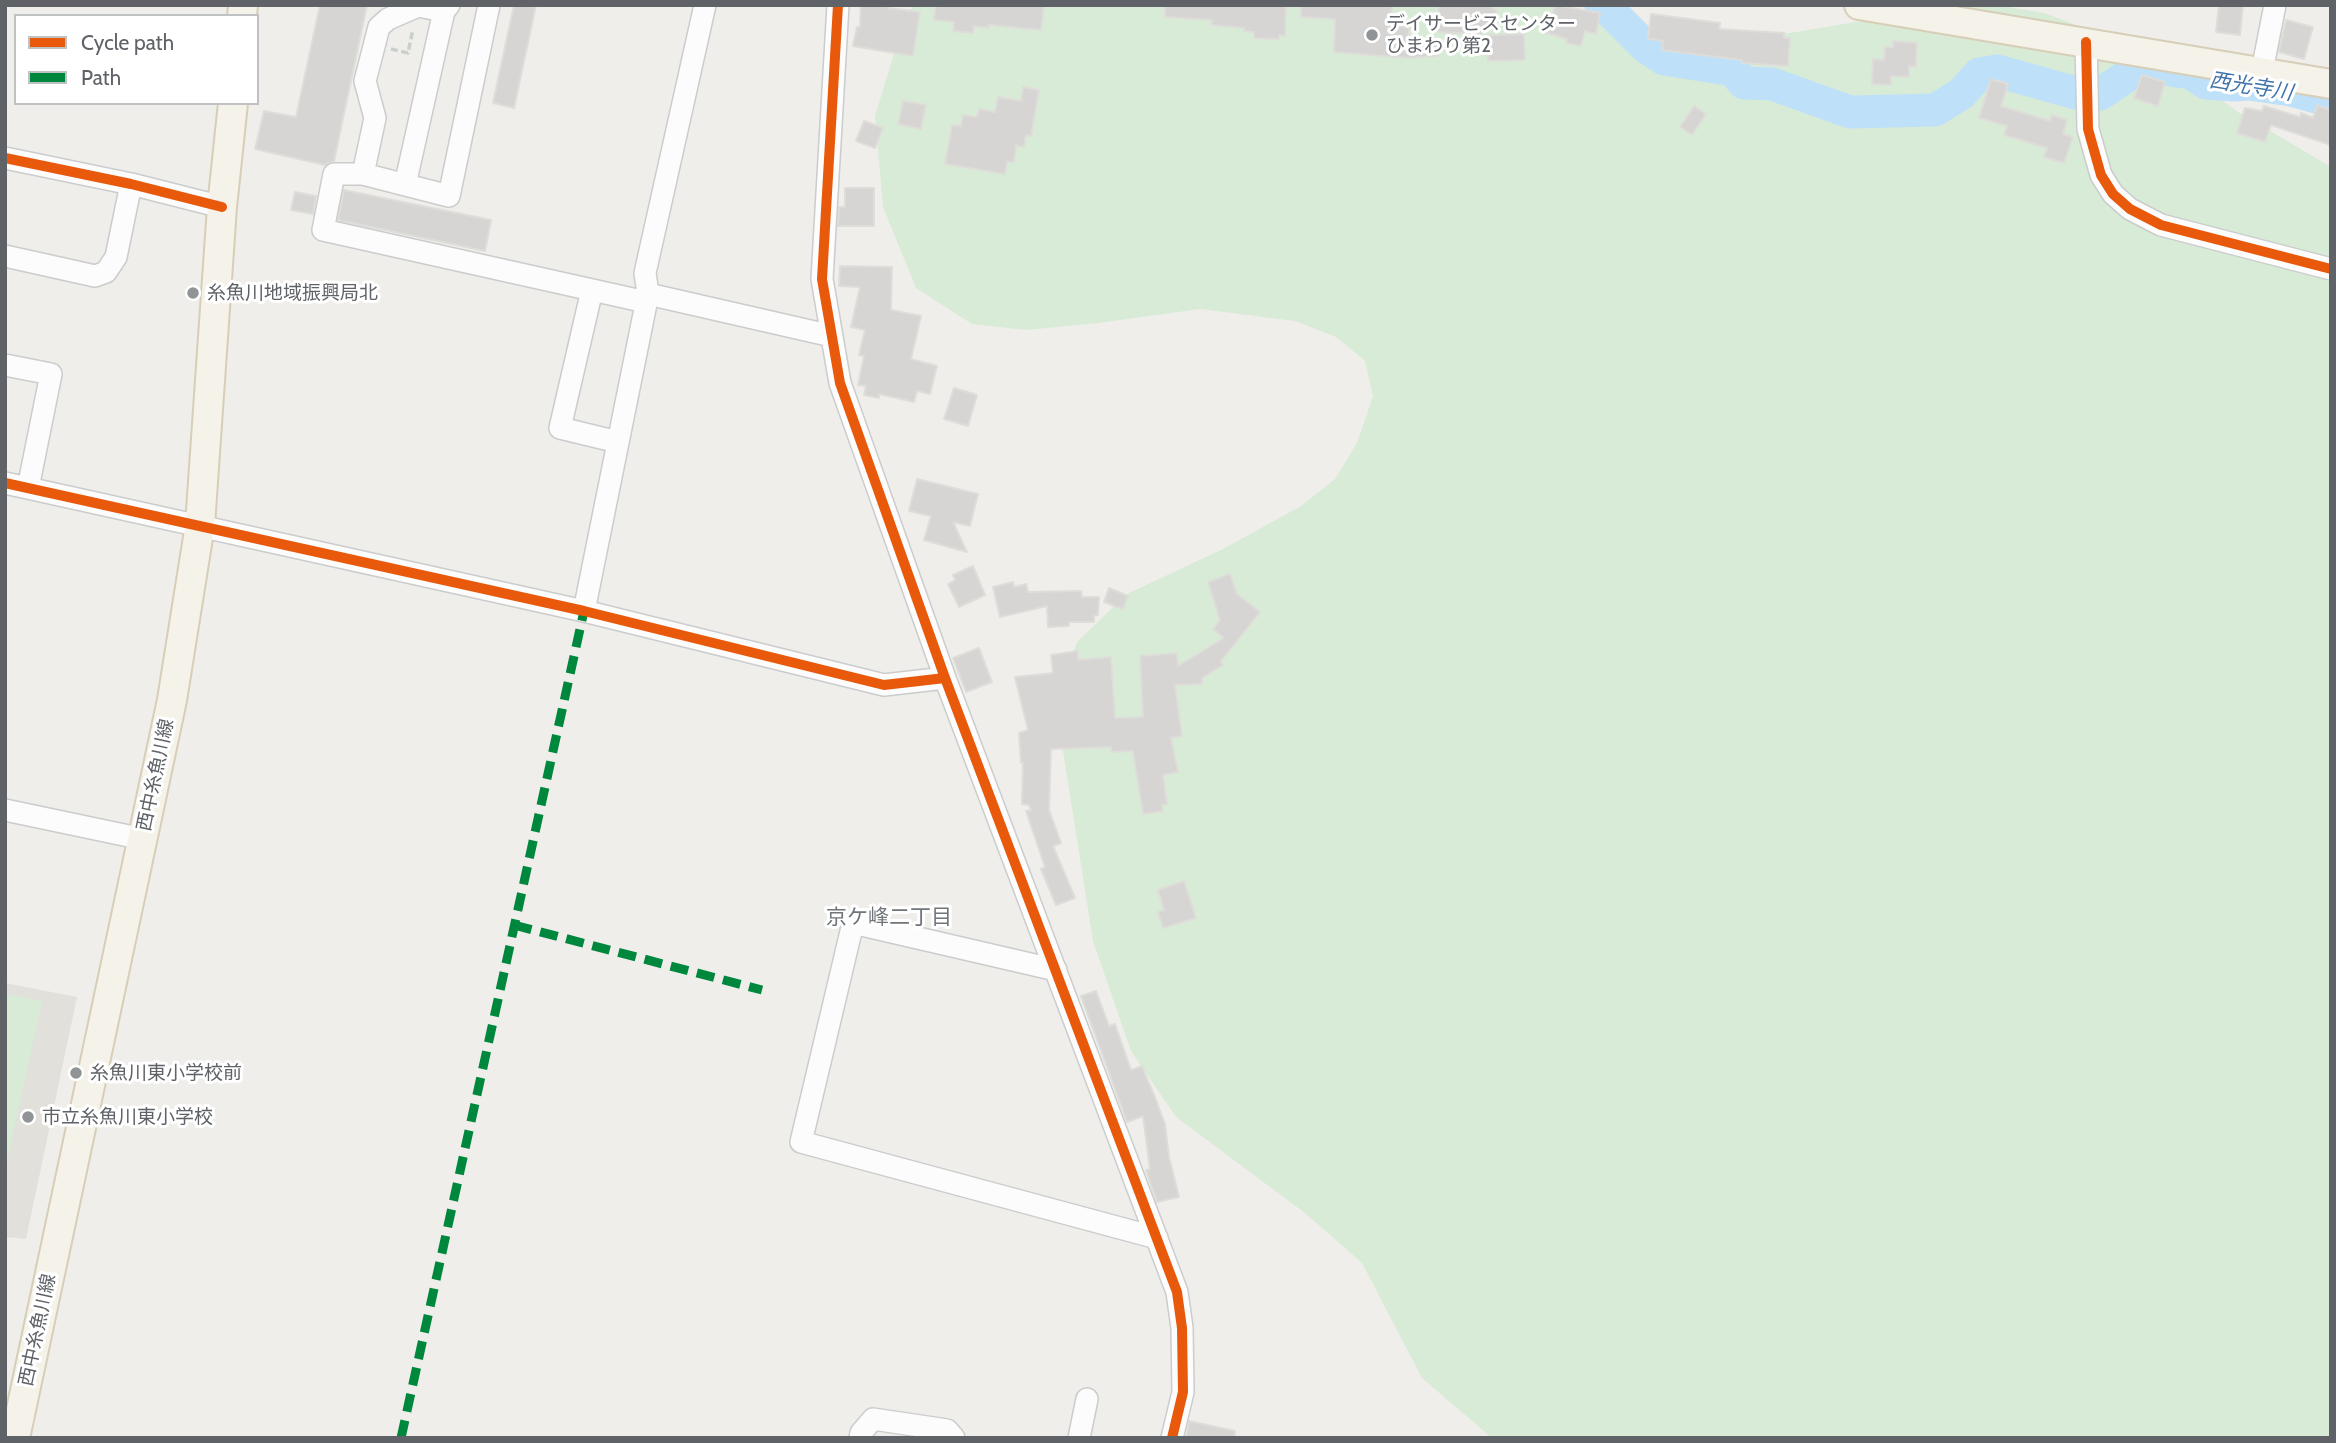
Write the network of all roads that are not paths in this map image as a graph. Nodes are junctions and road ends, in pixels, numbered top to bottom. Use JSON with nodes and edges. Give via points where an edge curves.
{"nodes":[{"id":1,"x":489,"y":5,"type":"edge"},
{"id":2,"x":705,"y":5,"type":"edge"},
{"id":3,"x":838,"y":5,"type":"edge"},
{"id":4,"x":1859,"y":5,"type":"edge"},
{"id":5,"x":2275,"y":5,"type":"edge"},
{"id":6,"x":446,"y":8,"type":"edge"},
{"id":7,"x":2086,"y":42,"type":"junction"},
{"id":8,"x":2262,"y":71,"type":"junction"},
{"id":9,"x":2331,"y":84,"type":"edge"},
{"id":10,"x":233,"y":105,"type":"edge"},
{"id":11,"x":5,"y":158,"type":"edge"},
{"id":12,"x":363,"y":174,"type":"junction"},
{"id":13,"x":131,"y":184,"type":"junction"},
{"id":14,"x":405,"y":185,"type":"junction"},
{"id":15,"x":222,"y":207,"type":"junction"},
{"id":16,"x":5,"y":256,"type":"edge"},
{"id":17,"x":2331,"y":268,"type":"edge"},
{"id":18,"x":592,"y":289,"type":"junction"},
{"id":19,"x":647,"y":298,"type":"junction"},
{"id":20,"x":832,"y":336,"type":"junction"},
{"id":21,"x":5,"y":365,"type":"edge"},
{"id":22,"x":618,"y":442,"type":"junction"},
{"id":23,"x":5,"y":483,"type":"edge"},
{"id":24,"x":28,"y":488,"type":"junction"},
{"id":25,"x":200,"y":524,"type":"junction"},
{"id":26,"x":584,"y":611,"type":"junction"},
{"id":27,"x":945,"y":678,"type":"junction"},
{"id":28,"x":5,"y":810,"type":"edge"},
{"id":29,"x":143,"y":839,"type":"junction"},
{"id":30,"x":1055,"y":970,"type":"junction"},
{"id":31,"x":1157,"y":1238,"type":"junction"},
{"id":32,"x":1087,"y":1399,"type":"dead end"},
{"id":33,"x":15,"y":1438,"type":"edge"},
{"id":34,"x":860,"y":1438,"type":"edge"},
{"id":35,"x":954,"y":1438,"type":"edge"},
{"id":36,"x":1079,"y":1438,"type":"edge"},
{"id":37,"x":1172,"y":1438,"type":"edge"}],
"edges":[{"from":1,"to":14,"type":"street","via":[[449,196]]},
{"from":2,"to":19,"type":"street","via":[[645,273]]},
{"from":3,"to":20,"type":"street","via":[[822,279]]},
{"from":4,"to":7,"type":"main road"},
{"from":5,"to":8,"type":"street"},
{"from":6,"to":12,"type":"street","via":[[418,6],[379,27],[365,81],[376,118]]},
{"from":6,"to":14,"type":"street"},
{"from":7,"to":8,"type":"main road"},
{"from":7,"to":17,"type":"street","via":[[2088,129],[2101,175],[2113,194],[2161,225]]},
{"from":8,"to":9,"type":"main road"},
{"from":10,"to":15,"type":"main road","name":"西中糸魚川線"},
{"from":11,"to":13,"type":"street"},
{"from":12,"to":14,"type":"street"},
{"from":12,"to":18,"type":"street","via":[[334,174],[323,230]]},
{"from":13,"to":15,"type":"street"},
{"from":13,"to":16,"type":"street","via":[[116,257],[106,272],[95,276]]},
{"from":15,"to":25,"type":"main road","name":"西中糸魚川線"},
{"from":18,"to":19,"type":"street"},
{"from":18,"to":22,"type":"street","via":[[560,428]]},
{"from":19,"to":20,"type":"street"},
{"from":19,"to":22,"type":"street"},
{"from":20,"to":27,"type":"street","via":[[840,383]]},
{"from":21,"to":24,"type":"street","via":[[51,374]]},
{"from":22,"to":26,"type":"street"},
{"from":23,"to":24,"type":"street"},
{"from":24,"to":25,"type":"street"},
{"from":25,"to":26,"type":"street"},
{"from":25,"to":29,"type":"main road","name":"西中糸魚川線","via":[[172,700]]},
{"from":26,"to":27,"type":"street","via":[[884,685]]},
{"from":27,"to":30,"type":"street"},
{"from":28,"to":29,"type":"street"},
{"from":29,"to":33,"type":"main road","name":"西中糸魚川線"},
{"from":30,"to":31,"type":"street"},
{"from":30,"to":31,"type":"street","via":[[853,923],[801,1142]]},
{"from":31,"to":37,"type":"street","via":[[1177,1292],[1182,1328],[1183,1392]]},
{"from":32,"to":36,"type":"street"},
{"from":34,"to":35,"type":"street","via":[[873,1419],[947,1430]]}]}
